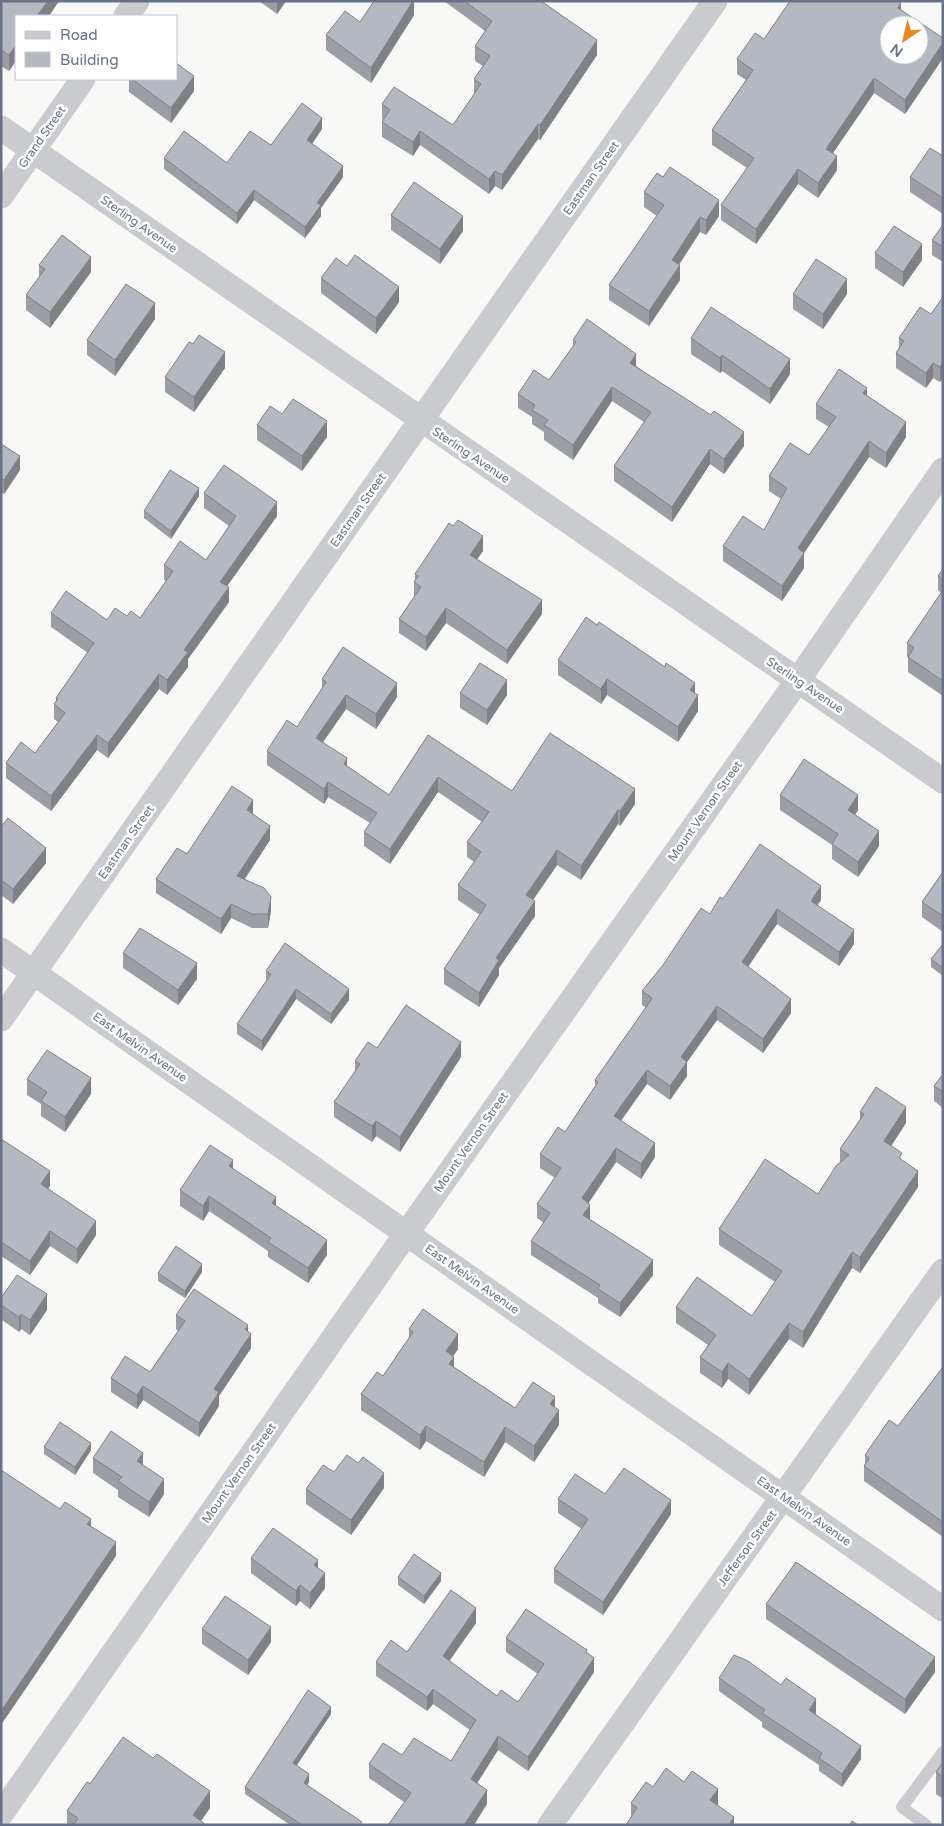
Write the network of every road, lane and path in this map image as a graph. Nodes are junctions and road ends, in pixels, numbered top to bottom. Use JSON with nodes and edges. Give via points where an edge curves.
{"nodes":[{"id":1,"x":137,"y":1,"type":"edge"},
{"id":2,"x":716,"y":1,"type":"edge"},
{"id":3,"x":127,"y":15,"type":"edge"},
{"id":4,"x":82,"y":80,"type":"edge"},
{"id":5,"x":1,"y":128,"type":"edge"},
{"id":6,"x":33,"y":150,"type":"junction"},
{"id":7,"x":1,"y":196,"type":"edge"},
{"id":8,"x":420,"y":420,"type":"junction"},
{"id":9,"x":943,"y":470,"type":"edge"},
{"id":10,"x":798,"y":680,"type":"junction"},
{"id":11,"x":943,"y":781,"type":"edge"},
{"id":12,"x":1,"y":950,"type":"edge"},
{"id":13,"x":34,"y":973,"type":"junction"},
{"id":14,"x":1,"y":1019,"type":"edge"},
{"id":15,"x":406,"y":1234,"type":"junction"},
{"id":16,"x":943,"y":1271,"type":"edge"},
{"id":17,"x":784,"y":1496,"type":"junction"},
{"id":18,"x":943,"y":1608,"type":"edge"},
{"id":19,"x":943,"y":1752,"type":"edge"},
{"id":20,"x":1,"y":1814,"type":"edge"},
{"id":21,"x":550,"y":1825,"type":"edge"},
{"id":22,"x":926,"y":1825,"type":"edge"}],
"edges":[{"from":1,"to":3,"type":"street"},
{"from":2,"to":8,"type":"street","name":"Eastman Street"},
{"from":4,"to":6,"type":"street","name":"Grand Street"},
{"from":5,"to":6,"type":"street","name":"Sterling Avenue"},
{"from":6,"to":7,"type":"street","name":"Grand Street"},
{"from":6,"to":8,"type":"street","name":"Sterling Avenue"},
{"from":8,"to":10,"type":"street","name":"Sterling Avenue"},
{"from":8,"to":13,"type":"street","name":"Eastman Street"},
{"from":9,"to":10,"type":"street","name":"Mount Vernon Street"},
{"from":10,"to":11,"type":"street","name":"Sterling Avenue"},
{"from":10,"to":15,"type":"street","name":"Mount Vernon Street"},
{"from":12,"to":13,"type":"street","name":"East Melvin Avenue"},
{"from":13,"to":14,"type":"street","name":"Eastman Street"},
{"from":13,"to":15,"type":"street","name":"East Melvin Avenue"},
{"from":15,"to":17,"type":"street","name":"East Melvin Avenue"},
{"from":15,"to":20,"type":"street","name":"Mount Vernon Street"},
{"from":16,"to":17,"type":"street","name":"Jefferson Street"},
{"from":17,"to":18,"type":"street","name":"East Melvin Avenue"},
{"from":17,"to":21,"type":"street","name":"Jefferson Street"},
{"from":19,"to":22,"type":"lane","via":[[902,1807]]}]}
